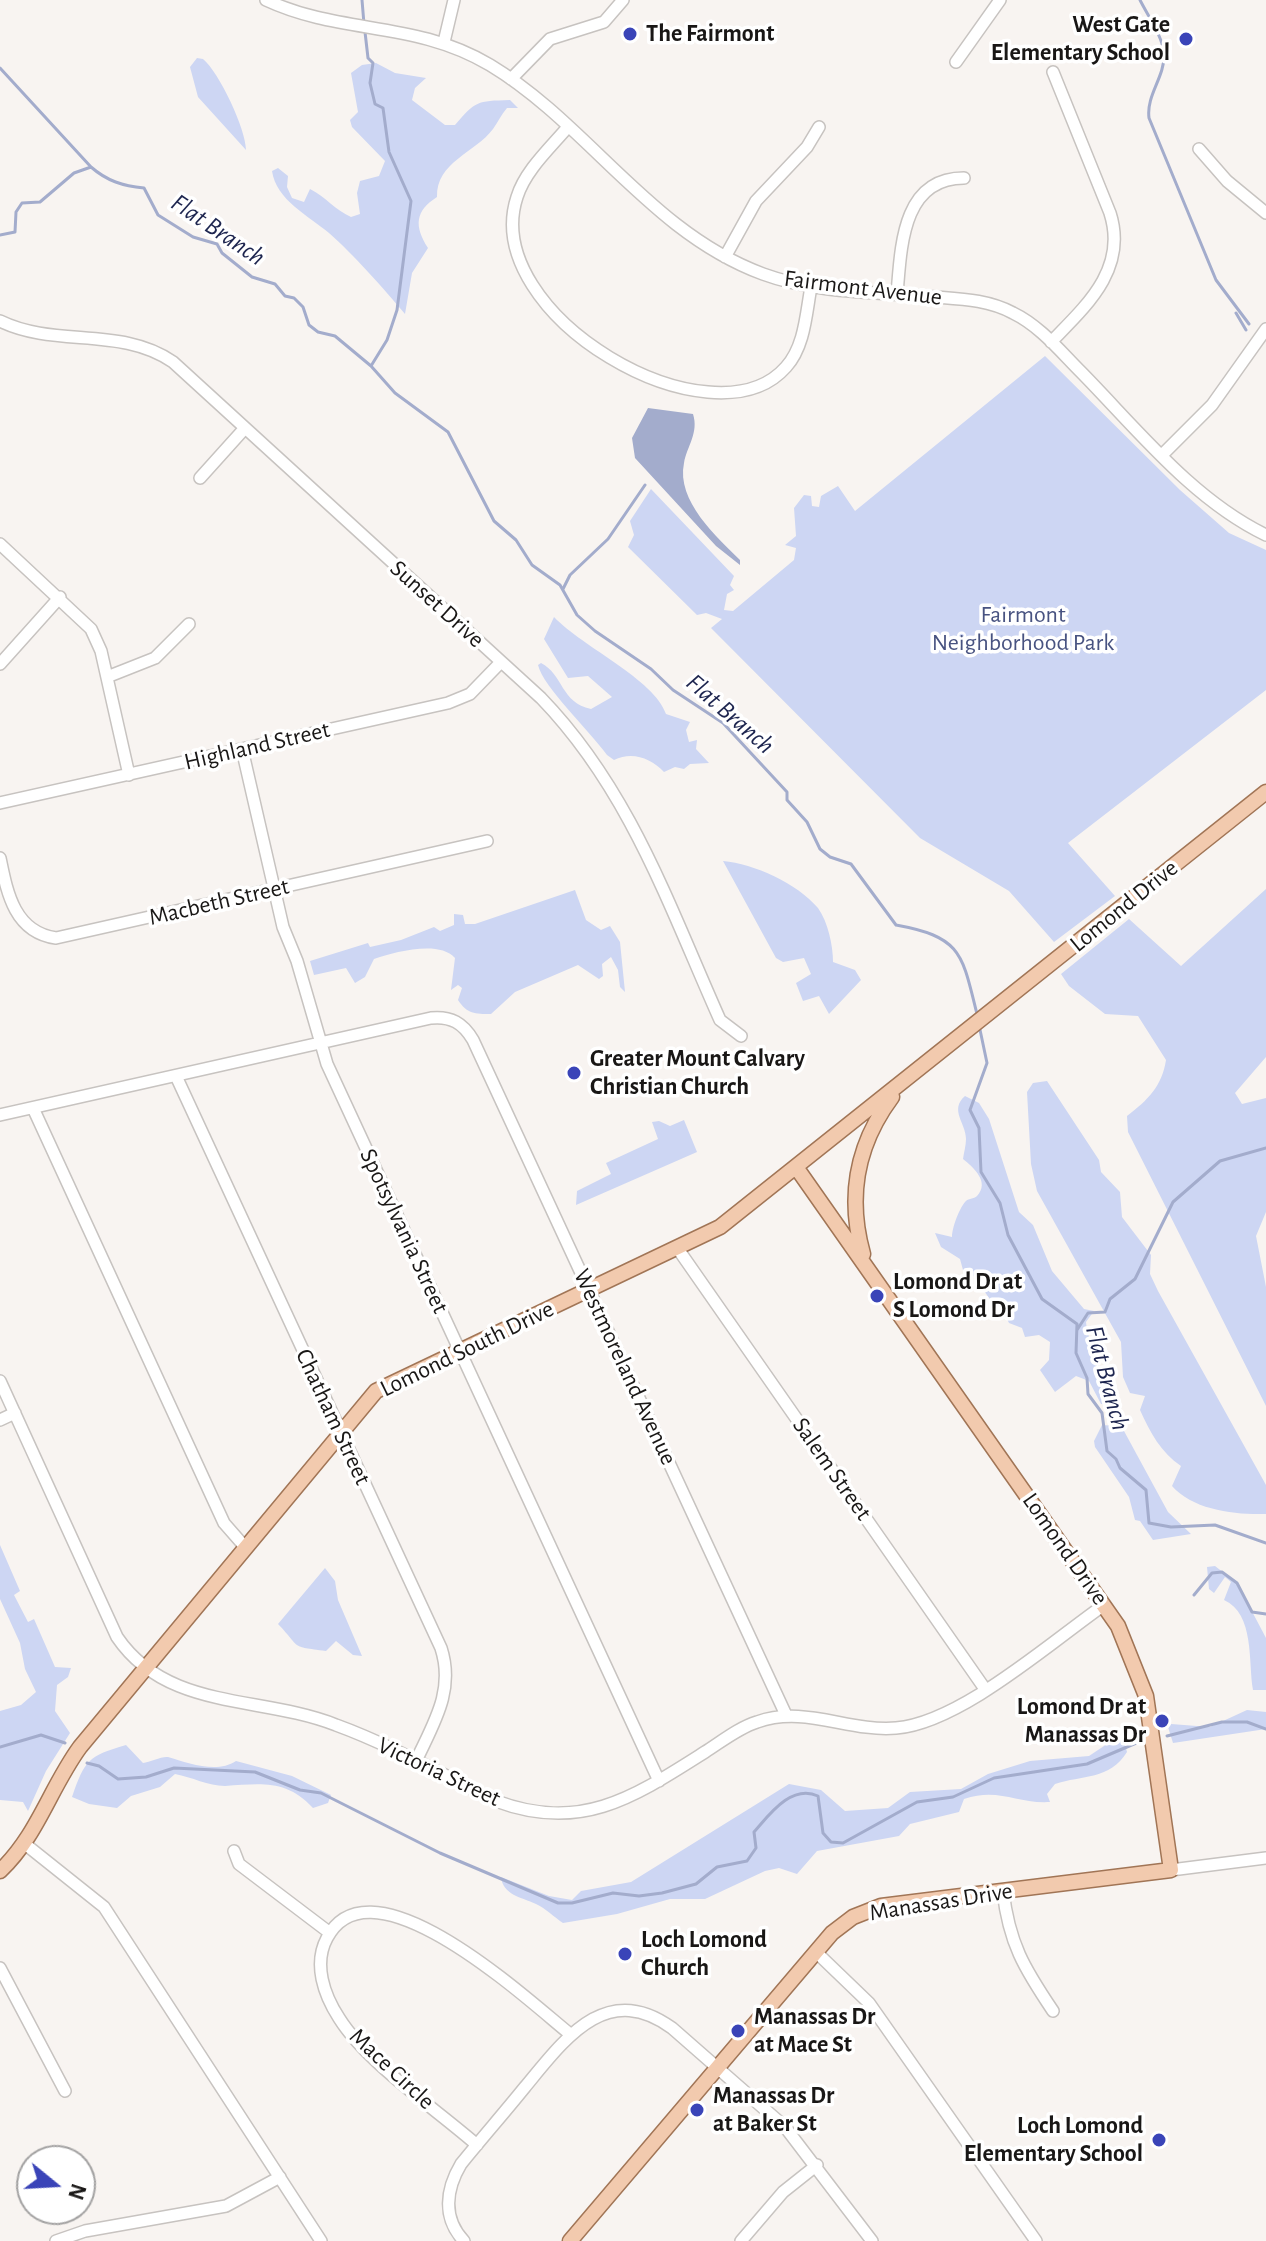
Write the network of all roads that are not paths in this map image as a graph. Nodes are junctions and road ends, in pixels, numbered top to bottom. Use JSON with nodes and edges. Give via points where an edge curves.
{"nodes":[{"id":1,"x":266,"y":0,"type":"edge"},
{"id":2,"x":454,"y":0,"type":"edge"},
{"id":3,"x":623,"y":0,"type":"edge"},
{"id":4,"x":1000,"y":0,"type":"edge"},
{"id":5,"x":444,"y":42,"type":"junction"},
{"id":6,"x":956,"y":62,"type":"dead end"},
{"id":7,"x":1053,"y":72,"type":"dead end"},
{"id":8,"x":511,"y":79,"type":"junction"},
{"id":9,"x":819,"y":127,"type":"dead end"},
{"id":10,"x":567,"y":128,"type":"junction"},
{"id":11,"x":1199,"y":149,"type":"dead end"},
{"id":12,"x":964,"y":178,"type":"dead end"},
{"id":13,"x":1266,"y":213,"type":"edge"},
{"id":14,"x":725,"y":257,"type":"junction"},
{"id":15,"x":811,"y":287,"type":"junction"},
{"id":16,"x":897,"y":294,"type":"junction"},
{"id":17,"x":0,"y":321,"type":"edge"},
{"id":18,"x":1266,"y":329,"type":"edge"},
{"id":19,"x":1051,"y":342,"type":"junction"},
{"id":20,"x":245,"y":428,"type":"junction"},
{"id":21,"x":1163,"y":454,"type":"junction"},
{"id":22,"x":200,"y":478,"type":"dead end"},
{"id":23,"x":1266,"y":535,"type":"edge"},
{"id":24,"x":0,"y":544,"type":"edge"},
{"id":25,"x":60,"y":597,"type":"junction"},
{"id":26,"x":189,"y":624,"type":"dead end"},
{"id":27,"x":501,"y":662,"type":"junction"},
{"id":28,"x":0,"y":664,"type":"edge"},
{"id":29,"x":107,"y":677,"type":"junction"},
{"id":30,"x":242,"y":749,"type":"junction"},
{"id":31,"x":129,"y":775,"type":"junction"},
{"id":32,"x":1266,"y":792,"type":"edge"},
{"id":33,"x":0,"y":803,"type":"edge"},
{"id":34,"x":487,"y":841,"type":"dead end"},
{"id":35,"x":0,"y":858,"type":"edge"},
{"id":36,"x":274,"y":890,"type":"junction"},
{"id":37,"x":741,"y":1036,"type":"dead end"},
{"id":38,"x":319,"y":1043,"type":"junction"},
{"id":39,"x":176,"y":1076,"type":"junction"},
{"id":40,"x":906,"y":1079,"type":"junction"},
{"id":41,"x":33,"y":1108,"type":"junction"},
{"id":42,"x":0,"y":1115,"type":"edge"},
{"id":43,"x":796,"y":1167,"type":"junction"},
{"id":44,"x":678,"y":1249,"type":"junction"},
{"id":45,"x":866,"y":1266,"type":"junction"},
{"id":46,"x":589,"y":1290,"type":"junction"},
{"id":47,"x":459,"y":1350,"type":"junction"},
{"id":48,"x":0,"y":1381,"type":"edge"},
{"id":49,"x":15,"y":1413,"type":"junction"},
{"id":50,"x":0,"y":1420,"type":"edge"},
{"id":51,"x":340,"y":1432,"type":"junction"},
{"id":52,"x":245,"y":1547,"type":"junction"},
{"id":53,"x":1104,"y":1605,"type":"junction"},
{"id":54,"x":145,"y":1669,"type":"junction"},
{"id":55,"x":985,"y":1689,"type":"junction"},
{"id":56,"x":786,"y":1715,"type":"junction"},
{"id":57,"x":416,"y":1761,"type":"junction"},
{"id":58,"x":659,"y":1781,"type":"junction"},
{"id":59,"x":25,"y":1844,"type":"junction"},
{"id":60,"x":234,"y":1851,"type":"dead end"},
{"id":61,"x":1266,"y":1858,"type":"edge"},
{"id":62,"x":1171,"y":1870,"type":"junction"},
{"id":63,"x":0,"y":1871,"type":"edge"},
{"id":64,"x":1003,"y":1891,"type":"junction"},
{"id":65,"x":330,"y":1933,"type":"junction"},
{"id":66,"x":816,"y":1952,"type":"junction"},
{"id":67,"x":0,"y":1968,"type":"edge"},
{"id":68,"x":1053,"y":2011,"type":"dead end"},
{"id":69,"x":570,"y":2034,"type":"junction"},
{"id":70,"x":718,"y":2067,"type":"junction"},
{"id":71,"x":65,"y":2091,"type":"dead end"},
{"id":72,"x":477,"y":2145,"type":"junction"},
{"id":73,"x":817,"y":2165,"type":"junction"},
{"id":74,"x":280,"y":2177,"type":"junction"},
{"id":75,"x":56,"y":2241,"type":"edge"},
{"id":76,"x":321,"y":2241,"type":"edge"},
{"id":77,"x":464,"y":2241,"type":"edge"},
{"id":78,"x":570,"y":2241,"type":"edge"},
{"id":79,"x":741,"y":2241,"type":"edge"},
{"id":80,"x":872,"y":2241,"type":"edge"},
{"id":81,"x":1036,"y":2241,"type":"edge"}],
"edges":[{"from":1,"to":5,"type":"street","name":"Fairmont Avenue","via":[[305,15]]},
{"from":2,"to":5,"type":"street"},
{"from":3,"to":8,"type":"street","via":[[604,22],[550,39]]},
{"from":4,"to":6,"type":"street"},
{"from":5,"to":8,"type":"street","name":"Fairmont Avenue"},
{"from":7,"to":19,"type":"street","via":[[1115,237],[1100,289]]},
{"from":8,"to":10,"type":"street","name":"Fairmont Avenue"},
{"from":9,"to":14,"type":"street","via":[[756,201]]},
{"from":10,"to":14,"type":"street","name":"Fairmont Avenue","via":[[681,229]]},
{"from":10,"to":15,"type":"street","via":[[521,188],[512,235],[528,283],[576,334],[607,357],[636,373],[682,387],[749,390],[766,383],[793,358]]},
{"from":11,"to":13,"type":"street"},
{"from":12,"to":16,"type":"street","via":[[933,185],[913,207],[902,236]]},
{"from":14,"to":15,"type":"street","name":"Fairmont Avenue"},
{"from":15,"to":16,"type":"street","name":"Fairmont Avenue"},
{"from":16,"to":19,"type":"street","name":"Fairmont Avenue","via":[[1000,307]]},
{"from":17,"to":20,"type":"street","name":"Sunset Drive","via":[[48,335],[152,349]]},
{"from":18,"to":21,"type":"street","via":[[1212,405]]},
{"from":19,"to":21,"type":"street","name":"Fairmont Avenue"},
{"from":20,"to":22,"type":"street"},
{"from":20,"to":27,"type":"street","name":"Sunset Drive"},
{"from":21,"to":23,"type":"street","name":"Fairmont Avenue","via":[[1211,501]]},
{"from":24,"to":25,"type":"street"},
{"from":25,"to":28,"type":"street"},
{"from":25,"to":29,"type":"street","via":[[91,629]]},
{"from":26,"to":29,"type":"street","via":[[155,658]]},
{"from":27,"to":30,"type":"street","name":"Highland Street","via":[[460,699]]},
{"from":27,"to":37,"type":"street","name":"Sunset Drive","via":[[562,719],[597,762],[631,820],[720,1020]]},
{"from":29,"to":31,"type":"street"},
{"from":30,"to":31,"type":"street","name":"Highland Street"},
{"from":30,"to":36,"type":"street","name":"Spotsylvania Street"},
{"from":31,"to":33,"type":"street","name":"Highland Street"},
{"from":32,"to":40,"type":"main road","name":"Lomond Drive"},
{"from":34,"to":36,"type":"street","name":"Macbeth Street"},
{"from":35,"to":36,"type":"street","name":"Macbeth Street","via":[[16,913],[37,933],[56,938]]},
{"from":36,"to":38,"type":"street","name":"Spotsylvania Street"},
{"from":38,"to":39,"type":"street"},
{"from":38,"to":46,"type":"street","name":"Westmoreland Avenue","via":[[431,1018],[457,1022],[473,1040]]},
{"from":38,"to":47,"type":"street","name":"Spotsylvania Street"},
{"from":39,"to":41,"type":"street"},
{"from":39,"to":51,"type":"street","name":"Chatham Street"},
{"from":40,"to":43,"type":"main road","name":"Lomond Drive"},
{"from":40,"to":45,"type":"main road","name":"Lomond Drive","via":[[872,1126],[859,1164],[855,1208]]},
{"from":41,"to":42,"type":"street"},
{"from":41,"to":52,"type":"street","via":[[224,1523]]},
{"from":43,"to":44,"type":"main road","name":"Lomond South Drive","via":[[720,1227]]},
{"from":43,"to":45,"type":"main road","name":"Lomond Drive"},
{"from":44,"to":46,"type":"main road","name":"Lomond South Drive"},
{"from":44,"to":55,"type":"street","name":"Salem Street"},
{"from":45,"to":53,"type":"main road","name":"Lomond Drive"},
{"from":46,"to":47,"type":"main road","name":"Lomond South Drive"},
{"from":46,"to":56,"type":"street","name":"Westmoreland Avenue"},
{"from":47,"to":51,"type":"main road","name":"Lomond South Drive","via":[[376,1391]]},
{"from":47,"to":58,"type":"street","name":"Spotsylvania Street"},
{"from":48,"to":49,"type":"street","name":"Victoria Street"},
{"from":49,"to":50,"type":"street"},
{"from":49,"to":54,"type":"street","name":"Victoria Street","via":[[117,1637]]},
{"from":51,"to":52,"type":"main road","name":"Lomond South Drive"},
{"from":51,"to":57,"type":"street","name":"Chatham Street","via":[[444,1658],[444,1698]]},
{"from":52,"to":54,"type":"main road","name":"Lomond South Drive"},
{"from":53,"to":55,"type":"street","name":"Victoria Street"},
{"from":53,"to":62,"type":"main road","name":"Lomond Drive","via":[[1130,1650],[1146,1696]]},
{"from":54,"to":57,"type":"street","name":"Victoria Street","via":[[196,1693],[314,1717]]},
{"from":54,"to":59,"type":"main road","name":"Lomond South Drive","via":[[76,1752]]},
{"from":55,"to":56,"type":"street","name":"Victoria Street","via":[[946,1714],[895,1728]]},
{"from":56,"to":58,"type":"street","name":"Victoria Street","via":[[745,1727]]},
{"from":57,"to":58,"type":"street","name":"Victoria Street","via":[[496,1801],[541,1813],[597,1810]]},
{"from":59,"to":63,"type":"main road","name":"Lomond South Drive"},
{"from":59,"to":74,"type":"street","via":[[104,1907]]},
{"from":60,"to":65,"type":"street","via":[[239,1864]]},
{"from":61,"to":62,"type":"street","name":"Manassas Drive"},
{"from":62,"to":64,"type":"main road","name":"Manassas Drive"},
{"from":64,"to":66,"type":"main road","name":"Manassas Drive","via":[[867,1911],[844,1923]]},
{"from":64,"to":68,"type":"street","via":[[1016,1954]]},
{"from":65,"to":69,"type":"street","via":[[344,1919],[363,1912],[385,1913],[412,1924],[476,1957]]},
{"from":65,"to":72,"type":"street","name":"Mace Circle","via":[[322,1948],[321,1975],[340,2020],[365,2049]]},
{"from":66,"to":70,"type":"main road","name":"Manassas Drive"},
{"from":66,"to":81,"type":"street","via":[[869,2003]]},
{"from":67,"to":71,"type":"street"},
{"from":69,"to":70,"type":"street","via":[[603,2014],[643,2012],[672,2028]]},
{"from":69,"to":72,"type":"street"},
{"from":70,"to":73,"type":"street","via":[[785,2127]]},
{"from":70,"to":78,"type":"main road","name":"Manassas Drive"},
{"from":72,"to":77,"type":"street","via":[[449,2190],[452,2226]]},
{"from":73,"to":79,"type":"street","via":[[783,2192]]},
{"from":73,"to":80,"type":"street"},
{"from":74,"to":75,"type":"street","via":[[226,2206]]},
{"from":74,"to":76,"type":"street"}]}
